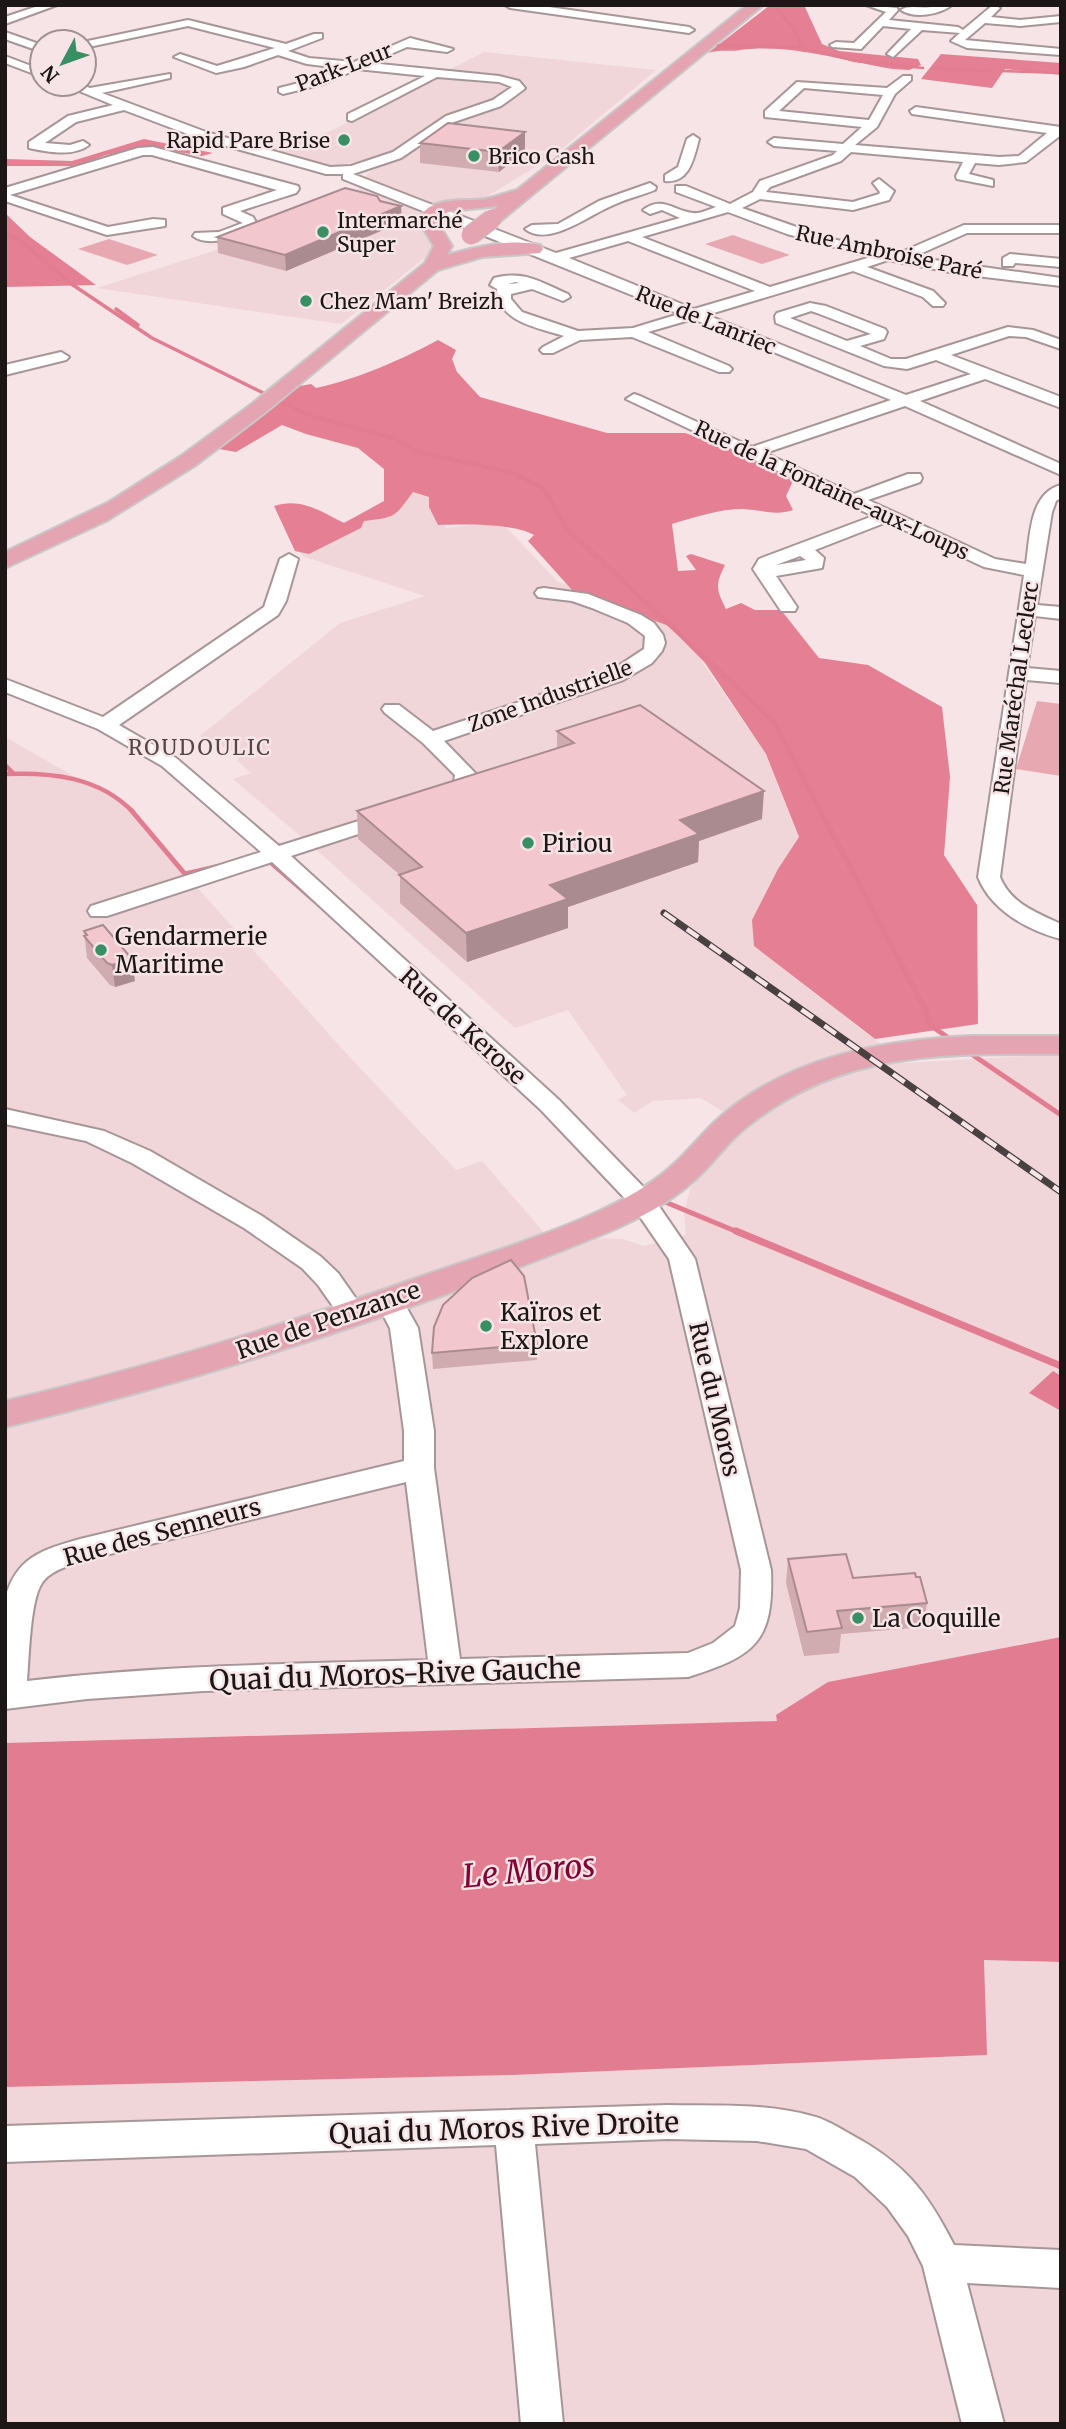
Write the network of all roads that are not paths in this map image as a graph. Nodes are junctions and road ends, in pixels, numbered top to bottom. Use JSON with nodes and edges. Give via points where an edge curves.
{"nodes":[{"id":1,"x":52,"y":5,"type":"edge"},
{"id":2,"x":510,"y":5,"type":"edge"},
{"id":3,"x":756,"y":5,"type":"edge"},
{"id":4,"x":871,"y":5,"type":"edge"},
{"id":5,"x":947,"y":5,"type":"edge"},
{"id":6,"x":995,"y":8,"type":"dead end"},
{"id":7,"x":893,"y":10,"type":"junction"},
{"id":8,"x":981,"y":19,"type":"junction"},
{"id":9,"x":1061,"y":19,"type":"edge"},
{"id":10,"x":5,"y":21,"type":"edge"},
{"id":11,"x":881,"y":23,"type":"junction"},
{"id":12,"x":919,"y":27,"type":"junction"},
{"id":13,"x":689,"y":30,"type":"dead end"},
{"id":14,"x":958,"y":30,"type":"dead end"},
{"id":15,"x":98,"y":32,"type":"edge"},
{"id":16,"x":5,"y":35,"type":"edge"},
{"id":17,"x":318,"y":36,"type":"dead end"},
{"id":18,"x":119,"y":39,"type":"junction"},
{"id":19,"x":863,"y":42,"type":"junction"},
{"id":20,"x":98,"y":43,"type":"edge"},
{"id":21,"x":28,"y":45,"type":"edge"},
{"id":22,"x":836,"y":45,"type":"dead end"},
{"id":23,"x":142,"y":47,"type":"dead end"},
{"id":24,"x":281,"y":49,"type":"junction"},
{"id":25,"x":447,"y":49,"type":"dead end"},
{"id":26,"x":1061,"y":52,"type":"edge"},
{"id":27,"x":28,"y":54,"type":"edge"},
{"id":28,"x":180,"y":57,"type":"dead end"},
{"id":29,"x":6,"y":60,"type":"edge"},
{"id":30,"x":353,"y":67,"type":"junction"},
{"id":31,"x":28,"y":69,"type":"edge"},
{"id":32,"x":216,"y":70,"type":"junction"},
{"id":33,"x":431,"y":74,"type":"junction"},
{"id":34,"x":166,"y":76,"type":"dead end"},
{"id":35,"x":907,"y":78,"type":"dead end"},
{"id":36,"x":207,"y":82,"type":"dead end"},
{"id":37,"x":98,"y":90,"type":"edge"},
{"id":38,"x":283,"y":90,"type":"dead end"},
{"id":39,"x":890,"y":92,"type":"junction"},
{"id":40,"x":98,"y":96,"type":"edge"},
{"id":41,"x":124,"y":106,"type":"junction"},
{"id":42,"x":916,"y":111,"type":"dead end"},
{"id":43,"x":352,"y":117,"type":"dead end"},
{"id":44,"x":873,"y":124,"type":"junction"},
{"id":45,"x":1059,"y":130,"type":"edge"},
{"id":46,"x":693,"y":139,"type":"dead end"},
{"id":47,"x":774,"y":142,"type":"dead end"},
{"id":48,"x":83,"y":145,"type":"dead end"},
{"id":49,"x":847,"y":149,"type":"junction"},
{"id":50,"x":152,"y":151,"type":"joint"},
{"id":51,"x":1029,"y":155,"type":"junction"},
{"id":52,"x":1050,"y":157,"type":"dead end"},
{"id":53,"x":970,"y":161,"type":"junction"},
{"id":54,"x":350,"y":173,"type":"junction"},
{"id":55,"x":332,"y":174,"type":"junction"},
{"id":56,"x":670,"y":178,"type":"junction"},
{"id":57,"x":879,"y":183,"type":"dead end"},
{"id":58,"x":988,"y":183,"type":"dead end"},
{"id":59,"x":22,"y":187,"type":"joint"},
{"id":60,"x":650,"y":187,"type":"junction"},
{"id":61,"x":681,"y":189,"type":"junction"},
{"id":62,"x":292,"y":190,"type":"junction"},
{"id":63,"x":5,"y":195,"type":"edge"},
{"id":64,"x":758,"y":195,"type":"junction"},
{"id":65,"x":521,"y":196,"type":"junction"},
{"id":66,"x":827,"y":204,"type":"junction"},
{"id":67,"x":853,"y":206,"type":"junction"},
{"id":68,"x":729,"y":208,"type":"junction"},
{"id":69,"x":650,"y":210,"type":"dead end"},
{"id":70,"x":982,"y":212,"type":"dead end"},
{"id":71,"x":433,"y":217,"type":"junction"},
{"id":72,"x":454,"y":218,"type":"joint"},
{"id":73,"x":693,"y":218,"type":"junction"},
{"id":74,"x":822,"y":221,"type":"dead end"},
{"id":75,"x":852,"y":222,"type":"dead end"},
{"id":76,"x":160,"y":223,"type":"dead end"},
{"id":77,"x":985,"y":227,"type":"junction"},
{"id":78,"x":532,"y":229,"type":"junction"},
{"id":79,"x":1061,"y":229,"type":"edge"},
{"id":80,"x":200,"y":236,"type":"dead end"},
{"id":81,"x":627,"y":236,"type":"junction"},
{"id":82,"x":514,"y":241,"type":"junction"},
{"id":83,"x":534,"y":249,"type":"junction"},
{"id":84,"x":896,"y":256,"type":"junction"},
{"id":85,"x":555,"y":258,"type":"junction"},
{"id":86,"x":1061,"y":262,"type":"edge"},
{"id":87,"x":1008,"y":263,"type":"dead end"},
{"id":88,"x":432,"y":266,"type":"junction"},
{"id":89,"x":853,"y":266,"type":"junction"},
{"id":90,"x":1061,"y":282,"type":"edge"},
{"id":91,"x":770,"y":292,"type":"junction"},
{"id":92,"x":563,"y":297,"type":"dead end"},
{"id":93,"x":938,"y":303,"type":"dead end"},
{"id":94,"x":692,"y":314,"type":"junction"},
{"id":95,"x":634,"y":332,"type":"junction"},
{"id":96,"x":577,"y":336,"type":"junction"},
{"id":97,"x":1061,"y":345,"type":"edge"},
{"id":98,"x":845,"y":346,"type":"junction"},
{"id":99,"x":548,"y":349,"type":"dead end"},
{"id":100,"x":937,"y":355,"type":"junction"},
{"id":101,"x":61,"y":357,"type":"dead end"},
{"id":102,"x":724,"y":369,"type":"dead end"},
{"id":103,"x":5,"y":370,"type":"edge"},
{"id":104,"x":985,"y":374,"type":"junction"},
{"id":105,"x":634,"y":399,"type":"dead end"},
{"id":106,"x":906,"y":401,"type":"junction"},
{"id":107,"x":1061,"y":403,"type":"edge"},
{"id":108,"x":750,"y":453,"type":"junction"},
{"id":109,"x":1061,"y":470,"type":"edge"},
{"id":110,"x":914,"y":478,"type":"dead end"},
{"id":111,"x":1061,"y":490,"type":"edge"},
{"id":112,"x":853,"y":500,"type":"junction"},
{"id":113,"x":888,"y":516,"type":"junction"},
{"id":114,"x":289,"y":559,"type":"dead end"},
{"id":115,"x":5,"y":561,"type":"edge"},
{"id":116,"x":1033,"y":572,"type":"junction"},
{"id":117,"x":544,"y":593,"type":"dead end"},
{"id":118,"x":788,"y":607,"type":"dead end"},
{"id":119,"x":1026,"y":610,"type":"junction"},
{"id":120,"x":1061,"y":613,"type":"edge"},
{"id":121,"x":1017,"y":673,"type":"junction"},
{"id":122,"x":1061,"y":677,"type":"edge"},
{"id":123,"x":5,"y":685,"type":"edge"},
{"id":124,"x":392,"y":709,"type":"dead end"},
{"id":125,"x":105,"y":725,"type":"junction"},
{"id":126,"x":430,"y":739,"type":"junction"},
{"id":127,"x":277,"y":855,"type":"junction"},
{"id":128,"x":99,"y":911,"type":"dead end"},
{"id":129,"x":1061,"y":932,"type":"edge"},
{"id":130,"x":1061,"y":1045,"type":"edge"},
{"id":131,"x":5,"y":1116,"type":"edge"},
{"id":132,"x":643,"y":1202,"type":"junction"},
{"id":133,"x":389,"y":1300,"type":"junction"},
{"id":134,"x":352,"y":1313,"type":"junction"},
{"id":135,"x":5,"y":1414,"type":"edge"},
{"id":136,"x":419,"y":1468,"type":"junction"},
{"id":137,"x":758,"y":1606,"type":"joint"},
{"id":138,"x":446,"y":1672,"type":"junction"},
{"id":139,"x":7,"y":1696,"type":"edge"},
{"id":140,"x":514,"y":2129,"type":"junction"},
{"id":141,"x":5,"y":2144,"type":"edge"},
{"id":142,"x":942,"y":2263,"type":"junction"},
{"id":143,"x":1061,"y":2269,"type":"edge"},
{"id":144,"x":542,"y":2424,"type":"edge"},
{"id":145,"x":983,"y":2424,"type":"edge"}],
"edges":[{"from":1,"to":10,"type":"street"},
{"from":2,"to":13,"type":"street"},
{"from":3,"to":65,"type":"main road"},
{"from":4,"to":7,"type":"street"},
{"from":5,"to":7,"type":"street","via":[[935,11]]},
{"from":6,"to":8,"type":"street"},
{"from":7,"to":11,"type":"street"},
{"from":8,"to":9,"type":"street","via":[[1020,23]]},
{"from":8,"to":26,"type":"street","via":[[957,41]]},
{"from":11,"to":12,"type":"street"},
{"from":11,"to":19,"type":"street"},
{"from":12,"to":14,"type":"street"},
{"from":12,"to":19,"type":"street","via":[[890,47]]},
{"from":15,"to":18,"type":"street"},
{"from":16,"to":21,"type":"street"},
{"from":17,"to":24,"type":"street"},
{"from":18,"to":20,"type":"street"},
{"from":18,"to":23,"type":"street"},
{"from":18,"to":24,"type":"street","via":[[188,23]]},
{"from":19,"to":22,"type":"street","via":[[857,47]]},
{"from":24,"to":30,"type":"street","via":[[295,59]]},
{"from":24,"to":32,"type":"street"},
{"from":25,"to":30,"type":"street","name":"Park-Leur","via":[[408,42]]},
{"from":27,"to":29,"type":"street"},
{"from":28,"to":32,"type":"street"},
{"from":29,"to":31,"type":"street"},
{"from":30,"to":33,"type":"street"},
{"from":30,"to":38,"type":"street","name":"Park-Leur"},
{"from":32,"to":36,"type":"street","via":[[233,76]]},
{"from":33,"to":43,"type":"street"},
{"from":33,"to":54,"type":"street","via":[[499,79],[519,88],[497,103],[450,119],[397,155]]},
{"from":34,"to":37,"type":"street"},
{"from":35,"to":39,"type":"street"},
{"from":39,"to":44,"type":"street"},
{"from":39,"to":44,"type":"street","via":[[802,85],[769,114]]},
{"from":40,"to":41,"type":"street"},
{"from":41,"to":48,"type":"street","via":[[72,119],[33,145],[71,149]]},
{"from":41,"to":55,"type":"street"},
{"from":42,"to":45,"type":"street"},
{"from":44,"to":49,"type":"street"},
{"from":45,"to":51,"type":"street"},
{"from":46,"to":56,"type":"street","via":[[684,169]]},
{"from":47,"to":49,"type":"street"},
{"from":49,"to":53,"type":"street"},
{"from":49,"to":64,"type":"street","via":[[822,166],[765,184]]},
{"from":50,"to":59,"type":"street"},
{"from":50,"to":62,"type":"street"},
{"from":51,"to":52,"type":"street"},
{"from":51,"to":53,"type":"street"},
{"from":53,"to":58,"type":"street","via":[[962,176]]},
{"from":54,"to":55,"type":"street"},
{"from":54,"to":71,"type":"street"},
{"from":55,"to":62,"type":"street"},
{"from":56,"to":60,"type":"street","via":[[652,180]]},
{"from":56,"to":61,"type":"street","via":[[688,182],[689,186]]},
{"from":57,"to":67,"type":"street","via":[[887,191],[884,197]]},
{"from":59,"to":63,"type":"street"},
{"from":60,"to":61,"type":"street"},
{"from":60,"to":78,"type":"street","via":[[604,204],[561,228]]},
{"from":61,"to":68,"type":"street","name":"Rue Ambroise Paré"},
{"from":62,"to":80,"type":"street","via":[[228,211],[250,224],[212,237]]},
{"from":63,"to":76,"type":"street","via":[[107,231]]},
{"from":64,"to":66,"type":"street"},
{"from":64,"to":68,"type":"street"},
{"from":65,"to":71,"type":"main road"},
{"from":65,"to":78,"type":"main road","via":[[516,209]]},
{"from":65,"to":88,"type":"main road","bridge":true},
{"from":66,"to":67,"type":"street"},
{"from":66,"to":74,"type":"street"},
{"from":67,"to":75,"type":"street"},
{"from":68,"to":73,"type":"street"},
{"from":68,"to":84,"type":"street","name":"Rue Ambroise Paré","via":[[792,231]]},
{"from":69,"to":73,"type":"street","via":[[663,206]]},
{"from":70,"to":77,"type":"street"},
{"from":71,"to":72,"type":"main road"},
{"from":71,"to":88,"type":"main road","via":[[443,246]]},
{"from":72,"to":82,"type":"street","name":"Rue de Lanriec"},
{"from":73,"to":81,"type":"street"},
{"from":77,"to":79,"type":"street"},
{"from":77,"to":84,"type":"street","via":[[964,229]]},
{"from":78,"to":82,"type":"main road"},
{"from":81,"to":85,"type":"street"},
{"from":81,"to":91,"type":"street"},
{"from":82,"to":83,"type":"street","name":"Rue de Lanriec"},
{"from":83,"to":85,"type":"street","name":"Rue de Lanriec"},
{"from":83,"to":88,"type":"main road","via":[[483,251]]},
{"from":84,"to":89,"type":"street"},
{"from":84,"to":90,"type":"street","name":"Rue Ambroise Paré"},
{"from":85,"to":94,"type":"street","name":"Rue de Lanriec"},
{"from":86,"to":87,"type":"street","via":[[1010,258]]},
{"from":88,"to":115,"type":"main road","via":[[177,468],[99,516]]},
{"from":89,"to":91,"type":"street"},
{"from":89,"to":93,"type":"street","via":[[928,294]]},
{"from":91,"to":94,"type":"street"},
{"from":92,"to":96,"type":"street","via":[[531,283],[504,289],[503,299],[517,315]]},
{"from":94,"to":95,"type":"street"},
{"from":94,"to":106,"type":"street","name":"Rue de Lanriec"},
{"from":95,"to":96,"type":"street"},
{"from":95,"to":102,"type":"street"},
{"from":96,"to":99,"type":"street"},
{"from":97,"to":100,"type":"street","via":[[1009,331]]},
{"from":98,"to":98,"type":"street","via":[[880,332],[810,307],[782,316],[781,320]]},
{"from":98,"to":100,"type":"street","via":[[898,364]]},
{"from":100,"to":104,"type":"street"},
{"from":101,"to":103,"type":"street"},
{"from":104,"to":106,"type":"street"},
{"from":104,"to":107,"type":"street"},
{"from":105,"to":108,"type":"street","name":"Rue de la Fontaine-aux-Loups"},
{"from":106,"to":108,"type":"street"},
{"from":106,"to":109,"type":"street","name":"Rue de Lanriec"},
{"from":108,"to":112,"type":"street","name":"Rue de la Fontaine-aux-Loups"},
{"from":110,"to":112,"type":"street"},
{"from":111,"to":116,"type":"street","name":"Rue Maréchal Leclerc","via":[[1049,498],[1042,512]]},
{"from":112,"to":113,"type":"street","name":"Rue de la Fontaine-aux-Loups"},
{"from":113,"to":116,"type":"street","name":"Rue de la Fontaine-aux-Loups","via":[[990,563]]},
{"from":113,"to":118,"type":"street","via":[[801,548],[816,564],[764,572]]},
{"from":114,"to":125,"type":"street","via":[[274,606],[265,615]]},
{"from":116,"to":119,"type":"street","name":"Rue Maréchal Leclerc"},
{"from":117,"to":126,"type":"street","name":"Zone Industrielle","via":[[569,593],[636,619],[656,636],[652,653],[616,676]]},
{"from":119,"to":120,"type":"street"},
{"from":119,"to":121,"type":"street","name":"Rue Maréchal Leclerc"},
{"from":121,"to":122,"type":"street"},
{"from":121,"to":129,"type":"street","name":"Rue Maréchal Leclerc","via":[[989,877],[996,892],[1025,915]]},
{"from":123,"to":125,"type":"street","name":"Rue de Kerose"},
{"from":124,"to":126,"type":"street","name":"Zone Industrielle"},
{"from":125,"to":127,"type":"street","name":"Rue de Kerose","via":[[169,761]]},
{"from":126,"to":127,"type":"street","name":"Zone Industrielle","via":[[462,769],[467,779],[457,792]]},
{"from":127,"to":128,"type":"street"},
{"from":127,"to":132,"type":"street","name":"Rue de Kerose","via":[[550,1105]]},
{"from":130,"to":132,"type":"main road","name":"Rue de Penzance","via":[[916,1047],[886,1050],[822,1068],[781,1088],[736,1119],[688,1169]]},
{"from":131,"to":134,"type":"street","via":[[95,1136],[141,1157],[253,1222],[311,1262]]},
{"from":132,"to":133,"type":"main road","name":"Rue de Penzance","via":[[589,1228]]},
{"from":132,"to":137,"type":"street","name":"Rue du Moros","via":[[682,1259],[756,1570]]},
{"from":133,"to":134,"type":"main road","name":"Rue de Penzance"},
{"from":133,"to":136,"type":"street","via":[[404,1328],[419,1431]]},
{"from":134,"to":135,"type":"main road","name":"Rue de Penzance","via":[[157,1375]]},
{"from":136,"to":138,"type":"street"},
{"from":136,"to":139,"type":"street","name":"Rue des Senneurs","via":[[80,1550],[39,1567],[22,1591]]},
{"from":137,"to":138,"type":"street","name":"Quai du Moros-Rive Gauche","via":[[736,1646],[688,1665]]},
{"from":138,"to":139,"type":"street","name":"Quai du Moros-Rive Gauche","via":[[203,1679]]},
{"from":140,"to":141,"type":"street","name":"Quai du Moros Rive Droite"},
{"from":140,"to":142,"type":"street","name":"Quai du Moros Rive Droite","via":[[715,2121],[812,2133],[869,2164],[901,2194]]},
{"from":140,"to":144,"type":"street"},
{"from":142,"to":143,"type":"street"},
{"from":142,"to":145,"type":"street","name":"Quai du Moros Rive Droite"}]}
